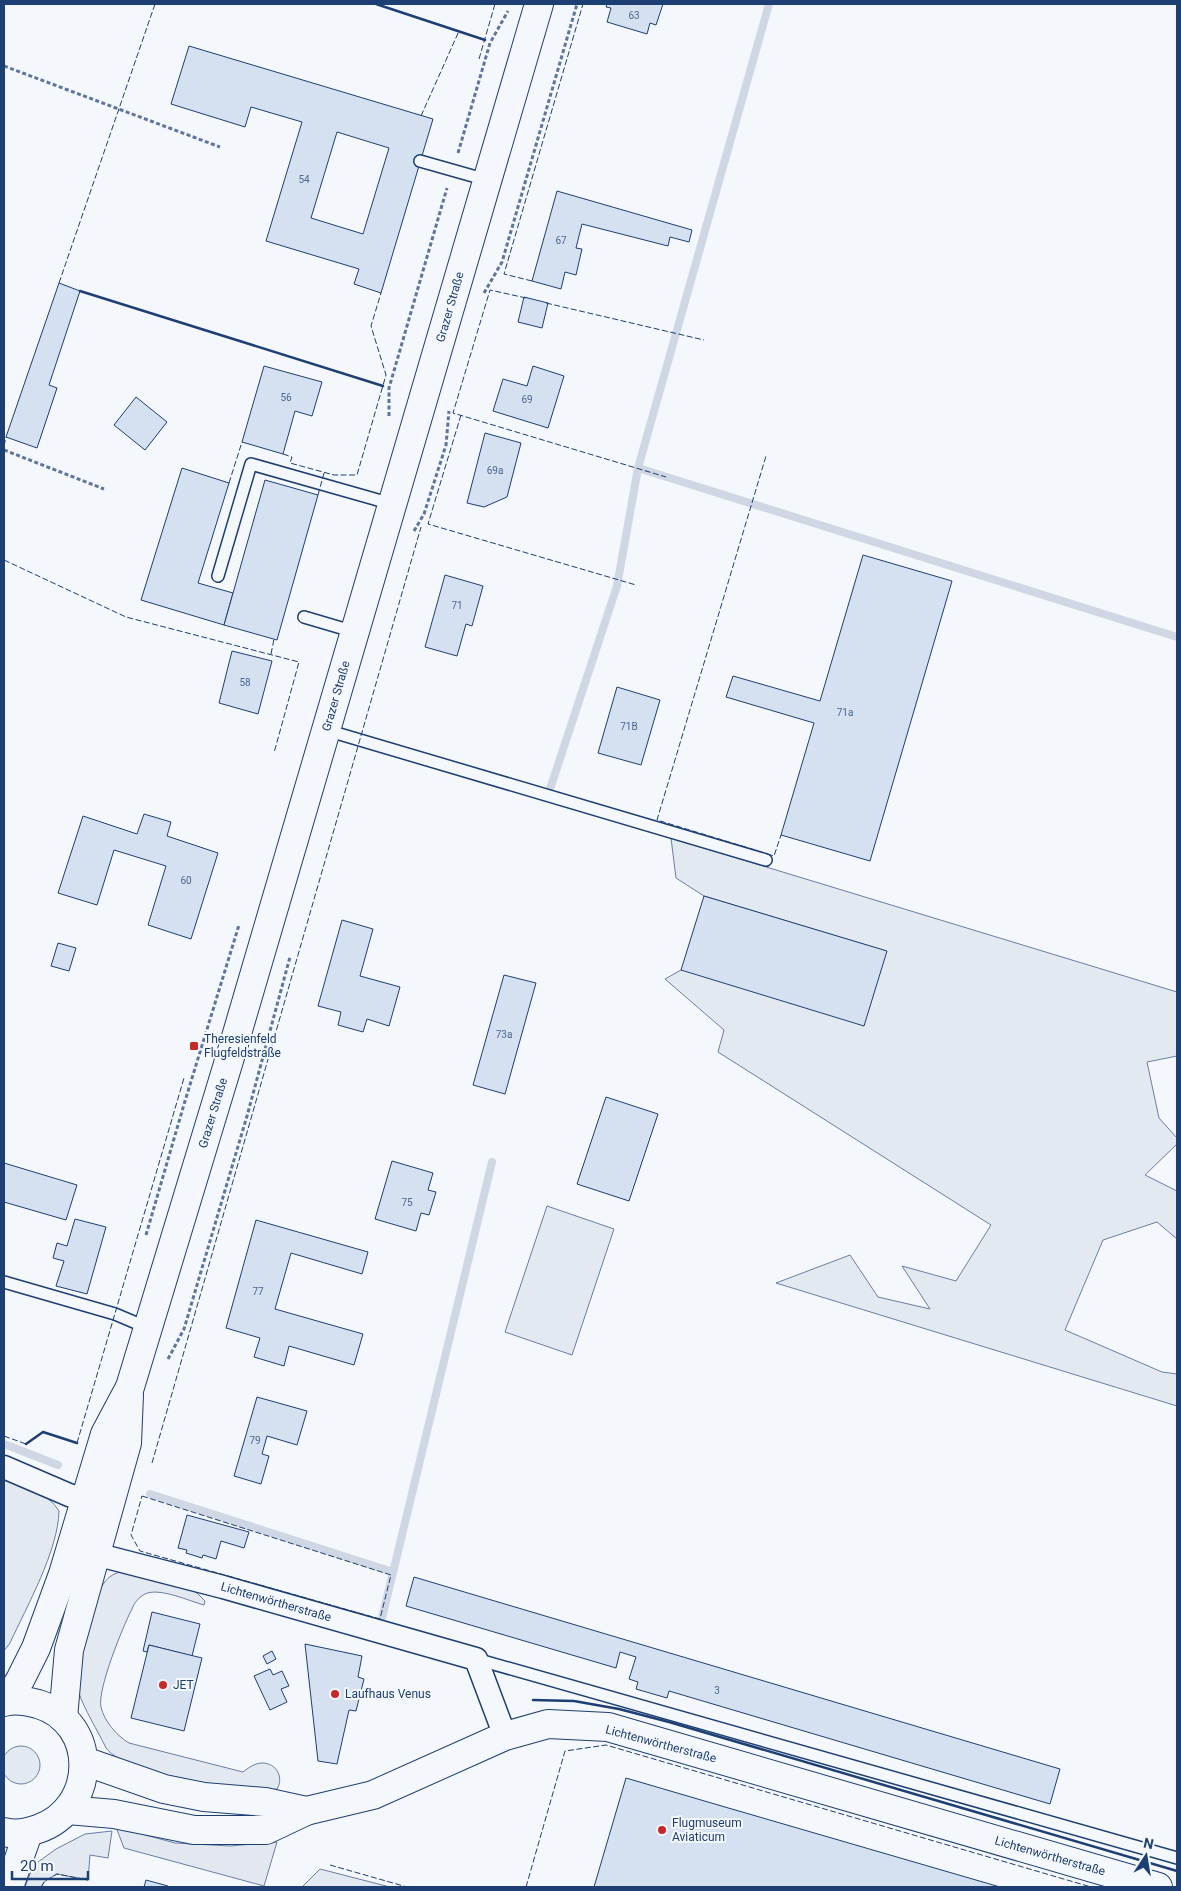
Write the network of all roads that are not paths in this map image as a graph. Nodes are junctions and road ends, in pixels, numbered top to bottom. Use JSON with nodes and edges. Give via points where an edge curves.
{"nodes":[{"id":1,"x":539,"y":4,"type":"edge"},
{"id":2,"x":420,"y":161,"type":"dead end"},
{"id":3,"x":487,"y":180,"type":"junction"},
{"id":4,"x":392,"y":504,"type":"junction"},
{"id":5,"x":218,"y":576,"type":"dead end"},
{"id":6,"x":304,"y":617,"type":"dead end"},
{"id":7,"x":355,"y":632,"type":"junction"},
{"id":8,"x":326,"y":730,"type":"junction"},
{"id":9,"x":766,"y":860,"type":"dead end"},
{"id":10,"x":4,"y":1282,"type":"edge"},
{"id":11,"x":148,"y":1328,"type":"junction"},
{"id":12,"x":4,"y":1467,"type":"edge"},
{"id":13,"x":98,"y":1499,"type":"junction"},
{"id":14,"x":95,"y":1554,"type":"junction"},
{"id":15,"x":476,"y":1660,"type":"junction"},
{"id":16,"x":6,"y":1701,"type":"edge"},
{"id":17,"x":63,"y":1718,"type":"junction"},
{"id":18,"x":504,"y":1736,"type":"junction"},
{"id":19,"x":84,"y":1760,"type":"junction"},
{"id":20,"x":68,"y":1810,"type":"junction"},
{"id":21,"x":306,"y":1811,"type":"junction"},
{"id":22,"x":16,"y":1832,"type":"edge"},
{"id":23,"x":1177,"y":1858,"type":"edge"},
{"id":24,"x":9,"y":1887,"type":"edge"},
{"id":25,"x":1158,"y":1887,"type":"edge"}],
"edges":[{"from":1,"to":3,"type":"street","name":"Grazer Straße"},
{"from":2,"to":3,"type":"lane"},
{"from":3,"to":4,"type":"street","name":"Grazer Straße"},
{"from":4,"to":5,"type":"lane","via":[[251,464]]},
{"from":4,"to":7,"type":"street","name":"Grazer Straße"},
{"from":6,"to":7,"type":"lane"},
{"from":7,"to":8,"type":"street","name":"Grazer Straße"},
{"from":8,"to":9,"type":"lane"},
{"from":8,"to":11,"type":"street","name":"Grazer Straße"},
{"from":10,"to":11,"type":"lane","via":[[115,1314]]},
{"from":11,"to":13,"type":"street","name":"Grazer Straße","via":[[130,1387],[127,1442]]},
{"from":12,"to":13,"type":"street","via":[[69,1495]]},
{"from":13,"to":14,"type":"street"},
{"from":13,"to":16,"type":"street","via":[[63,1574],[36,1648]]},
{"from":14,"to":15,"type":"street","name":"Lichtenwörtherstraße"},
{"from":14,"to":17,"type":"street","via":[[69,1650]]},
{"from":15,"to":18,"type":"street"},
{"from":15,"to":23,"type":"lane"},
{"from":16,"to":17,"type":"street","via":[[27,1701],[46,1707]]},
{"from":17,"to":19,"type":"street","via":[[76,1736]]},
{"from":18,"to":21,"type":"street","name":"Lichtenwörtherstraße","via":[[373,1794]]},
{"from":18,"to":25,"type":"street","name":"Lichtenwörtherstraße","via":[[548,1724],[608,1727]]},
{"from":19,"to":20,"type":"street","via":[[78,1794]]},
{"from":19,"to":21,"type":"street","via":[[164,1789],[204,1797],[265,1802]]},
{"from":20,"to":21,"type":"street","name":"Lichtenwörtherstraße","via":[[114,1814],[194,1830],[266,1830]]},
{"from":20,"to":22,"type":"street","via":[[50,1825]]},
{"from":22,"to":24,"type":"street"}]}
